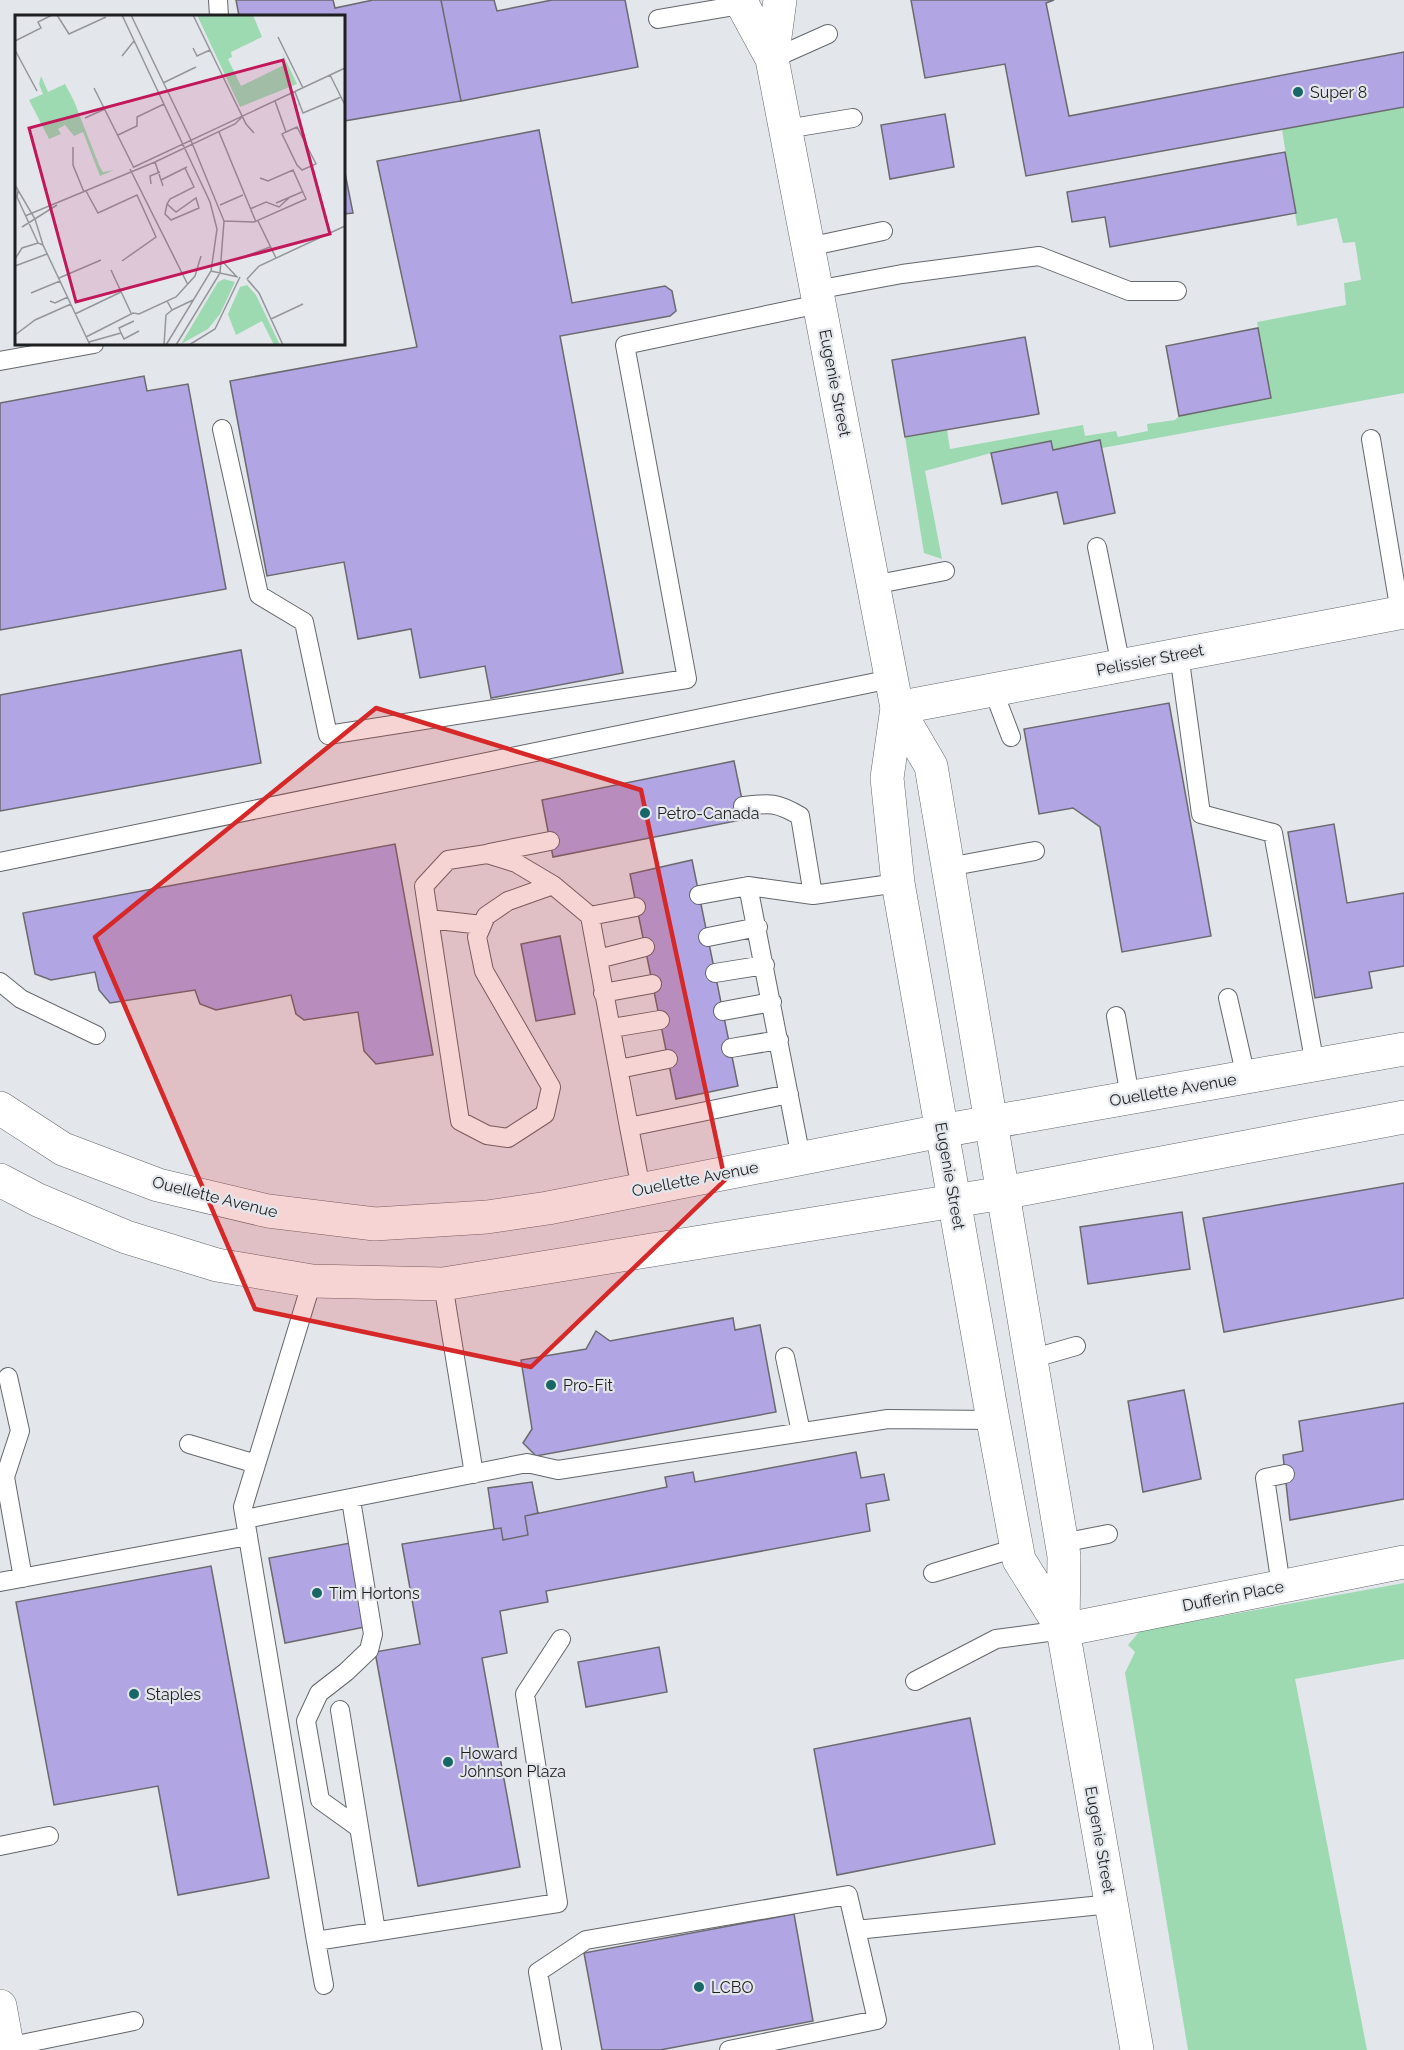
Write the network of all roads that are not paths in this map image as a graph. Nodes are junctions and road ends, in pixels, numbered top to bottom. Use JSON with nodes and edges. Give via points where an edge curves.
{"nodes":[{"id":1,"x":218,"y":0,"type":"edge"},
{"id":2,"x":780,"y":0,"type":"edge"},
{"id":3,"x":741,"y":3,"type":"edge"},
{"id":4,"x":219,"y":15,"type":"edge"},
{"id":5,"x":658,"y":19,"type":"dead end"},
{"id":6,"x":828,"y":34,"type":"dead end"},
{"id":7,"x":772,"y":59,"type":"junction"},
{"id":8,"x":853,"y":118,"type":"dead end"},
{"id":9,"x":786,"y":129,"type":"junction"},
{"id":10,"x":883,"y":231,"type":"dead end"},
{"id":11,"x":808,"y":248,"type":"junction"},
{"id":12,"x":1177,"y":291,"type":"dead end"},
{"id":13,"x":818,"y":297,"type":"junction"},
{"id":14,"x":88,"y":345,"type":"edge"},
{"id":15,"x":0,"y":361,"type":"edge"},
{"id":16,"x":222,"y":429,"type":"dead end"},
{"id":17,"x":1371,"y":439,"type":"dead end"},
{"id":18,"x":1097,"y":547,"type":"dead end"},
{"id":19,"x":945,"y":571,"type":"dead end"},
{"id":20,"x":873,"y":585,"type":"junction"},
{"id":21,"x":1402,"y":612,"type":"edge"},
{"id":22,"x":1179,"y":654,"type":"junction"},
{"id":23,"x":1121,"y":666,"type":"junction"},
{"id":24,"x":993,"y":690,"type":"junction"},
{"id":25,"x":894,"y":694,"type":"junction"},
{"id":26,"x":1011,"y":737,"type":"dead end"},
{"id":27,"x":743,"y":806,"type":"dead end"},
{"id":28,"x":550,"y":841,"type":"dead end"},
{"id":29,"x":1035,"y":851,"type":"dead end"},
{"id":30,"x":487,"y":854,"type":"junction"},
{"id":31,"x":0,"y":862,"type":"edge"},
{"id":32,"x":948,"y":867,"type":"junction"},
{"id":33,"x":898,"y":883,"type":"junction"},
{"id":34,"x":553,"y":885,"type":"junction"},
{"id":35,"x":748,"y":886,"type":"junction"},
{"id":36,"x":699,"y":895,"type":"dead end"},
{"id":37,"x":813,"y":895,"type":"junction"},
{"id":38,"x":636,"y":907,"type":"dead end"},
{"id":39,"x":590,"y":916,"type":"junction"},
{"id":40,"x":429,"y":920,"type":"junction"},
{"id":41,"x":482,"y":925,"type":"junction"},
{"id":42,"x":758,"y":927,"type":"junction"},
{"id":43,"x":708,"y":937,"type":"dead end"},
{"id":44,"x":645,"y":947,"type":"dead end"},
{"id":45,"x":598,"y":958,"type":"junction"},
{"id":46,"x":765,"y":965,"type":"junction"},
{"id":47,"x":715,"y":973,"type":"dead end"},
{"id":48,"x":0,"y":982,"type":"edge"},
{"id":49,"x":652,"y":984,"type":"dead end"},
{"id":50,"x":603,"y":993,"type":"junction"},
{"id":51,"x":1228,"y":998,"type":"dead end"},
{"id":52,"x":772,"y":1002,"type":"junction"},
{"id":53,"x":723,"y":1011,"type":"dead end"},
{"id":54,"x":1116,"y":1016,"type":"dead end"},
{"id":55,"x":660,"y":1020,"type":"dead end"},
{"id":56,"x":612,"y":1028,"type":"junction"},
{"id":57,"x":96,"y":1035,"type":"dead end"},
{"id":58,"x":779,"y":1040,"type":"junction"},
{"id":59,"x":730,"y":1048,"type":"dead end"},
{"id":60,"x":1404,"y":1049,"type":"edge"},
{"id":61,"x":668,"y":1059,"type":"dead end"},
{"id":62,"x":1315,"y":1065,"type":"junction"},
{"id":63,"x":619,"y":1069,"type":"junction"},
{"id":64,"x":1246,"y":1077,"type":"junction"},
{"id":65,"x":789,"y":1094,"type":"junction"},
{"id":66,"x":1130,"y":1097,"type":"junction"},
{"id":67,"x":0,"y":1108,"type":"edge"},
{"id":68,"x":1404,"y":1117,"type":"edge"},
{"id":69,"x":990,"y":1122,"type":"junction"},
{"id":70,"x":629,"y":1127,"type":"junction"},
{"id":71,"x":941,"y":1131,"type":"junction"},
{"id":72,"x":801,"y":1158,"type":"junction"},
{"id":73,"x":5,"y":1186,"type":"edge"},
{"id":74,"x":640,"y":1189,"type":"junction"},
{"id":75,"x":1003,"y":1193,"type":"junction"},
{"id":76,"x":955,"y":1201,"type":"junction"},
{"id":77,"x":312,"y":1281,"type":"junction"},
{"id":78,"x":443,"y":1284,"type":"junction"},
{"id":79,"x":1076,"y":1346,"type":"dead end"},
{"id":80,"x":785,"y":1357,"type":"dead end"},
{"id":81,"x":1030,"y":1359,"type":"junction"},
{"id":82,"x":8,"y":1377,"type":"dead end"},
{"id":83,"x":993,"y":1420,"type":"junction"},
{"id":84,"x":801,"y":1432,"type":"junction"},
{"id":85,"x":189,"y":1444,"type":"dead end"},
{"id":86,"x":256,"y":1464,"type":"junction"},
{"id":87,"x":474,"y":1474,"type":"junction"},
{"id":88,"x":1285,"y":1474,"type":"dead end"},
{"id":89,"x":351,"y":1500,"type":"junction"},
{"id":90,"x":246,"y":1528,"type":"junction"},
{"id":91,"x":1108,"y":1534,"type":"dead end"},
{"id":92,"x":1062,"y":1543,"type":"junction"},
{"id":93,"x":1016,"y":1548,"type":"junction"},
{"id":94,"x":1404,"y":1562,"type":"edge"},
{"id":95,"x":933,"y":1574,"type":"dead end"},
{"id":96,"x":23,"y":1578,"type":"junction"},
{"id":97,"x":0,"y":1582,"type":"edge"},
{"id":98,"x":1281,"y":1586,"type":"junction"},
{"id":99,"x":1063,"y":1630,"type":"junction"},
{"id":100,"x":561,"y":1639,"type":"dead end"},
{"id":101,"x":915,"y":1682,"type":"dead end"},
{"id":102,"x":340,"y":1710,"type":"dead end"},
{"id":103,"x":359,"y":1828,"type":"junction"},
{"id":104,"x":49,"y":1836,"type":"dead end"},
{"id":105,"x":0,"y":1846,"type":"edge"},
{"id":106,"x":1111,"y":1904,"type":"junction"},
{"id":107,"x":856,"y":1930,"type":"junction"},
{"id":108,"x":376,"y":1931,"type":"junction"},
{"id":109,"x":315,"y":1941,"type":"junction"},
{"id":110,"x":324,"y":1985,"type":"dead end"},
{"id":111,"x":0,"y":2006,"type":"edge"},
{"id":112,"x":134,"y":2020,"type":"dead end"},
{"id":113,"x":7,"y":2049,"type":"edge"},
{"id":114,"x":552,"y":2050,"type":"edge"},
{"id":115,"x":729,"y":2050,"type":"edge"},
{"id":116,"x":1137,"y":2050,"type":"edge"}],
"edges":[{"from":1,"to":4,"type":"lane"},
{"from":2,"to":7,"type":"street","name":"Eugenie Street"},
{"from":3,"to":5,"type":"lane"},
{"from":3,"to":7,"type":"street","name":"Eugenie Street"},
{"from":6,"to":7,"type":"lane"},
{"from":7,"to":9,"type":"street","name":"Eugenie Street"},
{"from":8,"to":9,"type":"lane"},
{"from":9,"to":11,"type":"street","name":"Eugenie Street"},
{"from":10,"to":11,"type":"lane"},
{"from":11,"to":13,"type":"street","name":"Eugenie Street"},
{"from":12,"to":13,"type":"lane","via":[[1129,291],[1039,256],[902,274]]},
{"from":13,"to":16,"type":"lane","via":[[625,345],[687,679],[328,735],[304,622],[259,595]]},
{"from":13,"to":20,"type":"street","name":"Eugenie Street"},
{"from":14,"to":15,"type":"lane"},
{"from":17,"to":21,"type":"lane"},
{"from":18,"to":23,"type":"lane"},
{"from":19,"to":20,"type":"lane"},
{"from":20,"to":25,"type":"street","name":"Eugenie Street"},
{"from":21,"to":22,"type":"street","name":"Pelissier Street"},
{"from":22,"to":23,"type":"street","name":"Pelissier Street"},
{"from":22,"to":62,"type":"lane","via":[[1202,814],[1273,833]]},
{"from":23,"to":24,"type":"street","name":"Pelissier Street"},
{"from":24,"to":25,"type":"street","name":"Pelissier Street"},
{"from":24,"to":26,"type":"lane"},
{"from":25,"to":31,"type":"lane"},
{"from":25,"to":32,"type":"street","name":"Eugenie Street","via":[[931,766]]},
{"from":25,"to":33,"type":"street","name":"Eugenie Street","via":[[887,778]]},
{"from":27,"to":37,"type":"lane","via":[[782,805],[800,816]]},
{"from":28,"to":30,"type":"lane"},
{"from":29,"to":32,"type":"lane"},
{"from":30,"to":34,"type":"lane","via":[[516,863]]},
{"from":30,"to":40,"type":"lane","via":[[448,860],[424,886]]},
{"from":32,"to":69,"type":"street","name":"Eugenie Street"},
{"from":33,"to":37,"type":"lane"},
{"from":33,"to":71,"type":"street","name":"Eugenie Street"},
{"from":34,"to":39,"type":"lane"},
{"from":34,"to":41,"type":"lane","via":[[508,901],[486,916]]},
{"from":35,"to":36,"type":"lane"},
{"from":35,"to":37,"type":"lane"},
{"from":35,"to":42,"type":"lane"},
{"from":38,"to":39,"type":"lane"},
{"from":39,"to":45,"type":"lane"},
{"from":40,"to":41,"type":"lane"},
{"from":40,"to":41,"type":"lane","via":[[460,1121],[486,1135],[508,1138],[545,1114],[551,1087],[484,971],[477,937]]},
{"from":42,"to":43,"type":"lane"},
{"from":42,"to":46,"type":"lane"},
{"from":44,"to":45,"type":"lane"},
{"from":45,"to":50,"type":"lane"},
{"from":46,"to":47,"type":"lane"},
{"from":46,"to":52,"type":"lane"},
{"from":48,"to":57,"type":"lane","via":[[21,999]]},
{"from":49,"to":50,"type":"lane"},
{"from":50,"to":56,"type":"lane"},
{"from":51,"to":64,"type":"lane"},
{"from":52,"to":53,"type":"lane"},
{"from":52,"to":58,"type":"lane"},
{"from":54,"to":66,"type":"lane"},
{"from":55,"to":56,"type":"lane"},
{"from":56,"to":63,"type":"lane"},
{"from":58,"to":59,"type":"lane"},
{"from":58,"to":65,"type":"lane"},
{"from":60,"to":62,"type":"street","name":"Ouellette Avenue"},
{"from":61,"to":63,"type":"lane"},
{"from":62,"to":64,"type":"street","name":"Ouellette Avenue"},
{"from":63,"to":70,"type":"lane"},
{"from":64,"to":66,"type":"street","name":"Ouellette Avenue"},
{"from":65,"to":70,"type":"lane"},
{"from":65,"to":72,"type":"lane"},
{"from":66,"to":69,"type":"street","name":"Ouellette Avenue"},
{"from":67,"to":74,"type":"street","name":"Ouellette Avenue","via":[[63,1149],[158,1185],[268,1211],[375,1224],[487,1217]]},
{"from":68,"to":75,"type":"street"},
{"from":69,"to":71,"type":"street","name":"Ouellette Avenue"},
{"from":69,"to":75,"type":"street","name":"Eugenie Street"},
{"from":70,"to":74,"type":"lane"},
{"from":71,"to":72,"type":"street","name":"Ouellette Avenue"},
{"from":71,"to":76,"type":"street","name":"Eugenie Street"},
{"from":72,"to":74,"type":"street","name":"Ouellette Avenue"},
{"from":73,"to":77,"type":"street","via":[[126,1237],[217,1265]]},
{"from":75,"to":76,"type":"street"},
{"from":75,"to":81,"type":"street","name":"Eugenie Street"},
{"from":76,"to":78,"type":"street"},
{"from":76,"to":83,"type":"street","name":"Eugenie Street"},
{"from":77,"to":78,"type":"street"},
{"from":77,"to":86,"type":"lane"},
{"from":78,"to":87,"type":"lane"},
{"from":79,"to":81,"type":"lane"},
{"from":80,"to":84,"type":"lane"},
{"from":81,"to":92,"type":"street","name":"Eugenie Street"},
{"from":82,"to":96,"type":"lane","via":[[20,1431],[5,1477]]},
{"from":83,"to":84,"type":"lane","via":[[888,1419]]},
{"from":83,"to":93,"type":"street","name":"Eugenie Street"},
{"from":84,"to":87,"type":"lane","via":[[558,1470],[527,1463]]},
{"from":85,"to":86,"type":"lane"},
{"from":86,"to":90,"type":"lane","via":[[243,1508]]},
{"from":87,"to":89,"type":"lane"},
{"from":88,"to":98,"type":"lane","via":[[1265,1478]]},
{"from":89,"to":90,"type":"lane"},
{"from":89,"to":103,"type":"lane","via":[[374,1634],[369,1650],[319,1693],[306,1721],[320,1800]]},
{"from":90,"to":96,"type":"lane"},
{"from":90,"to":109,"type":"lane"},
{"from":91,"to":92,"type":"lane"},
{"from":92,"to":99,"type":"street","name":"Eugenie Street"},
{"from":93,"to":95,"type":"lane"},
{"from":93,"to":99,"type":"street","name":"Eugenie Street","via":[[1019,1560]]},
{"from":94,"to":98,"type":"street","name":"Dufferin Place"},
{"from":96,"to":97,"type":"lane"},
{"from":98,"to":99,"type":"street","name":"Dufferin Place"},
{"from":99,"to":101,"type":"lane","via":[[996,1640]]},
{"from":99,"to":106,"type":"street","name":"Eugenie Street"},
{"from":100,"to":108,"type":"lane","via":[[525,1694],[558,1903]]},
{"from":102,"to":103,"type":"lane"},
{"from":103,"to":108,"type":"lane"},
{"from":104,"to":105,"type":"lane"},
{"from":106,"to":107,"type":"lane"},
{"from":106,"to":116,"type":"street","name":"Eugenie Street"},
{"from":107,"to":114,"type":"lane","via":[[848,1895],[586,1940],[538,1972]]},
{"from":107,"to":115,"type":"lane","via":[[877,2020]]},
{"from":108,"to":109,"type":"lane"},
{"from":109,"to":110,"type":"lane"},
{"from":111,"to":113,"type":"street"},
{"from":112,"to":113,"type":"lane"}]}
